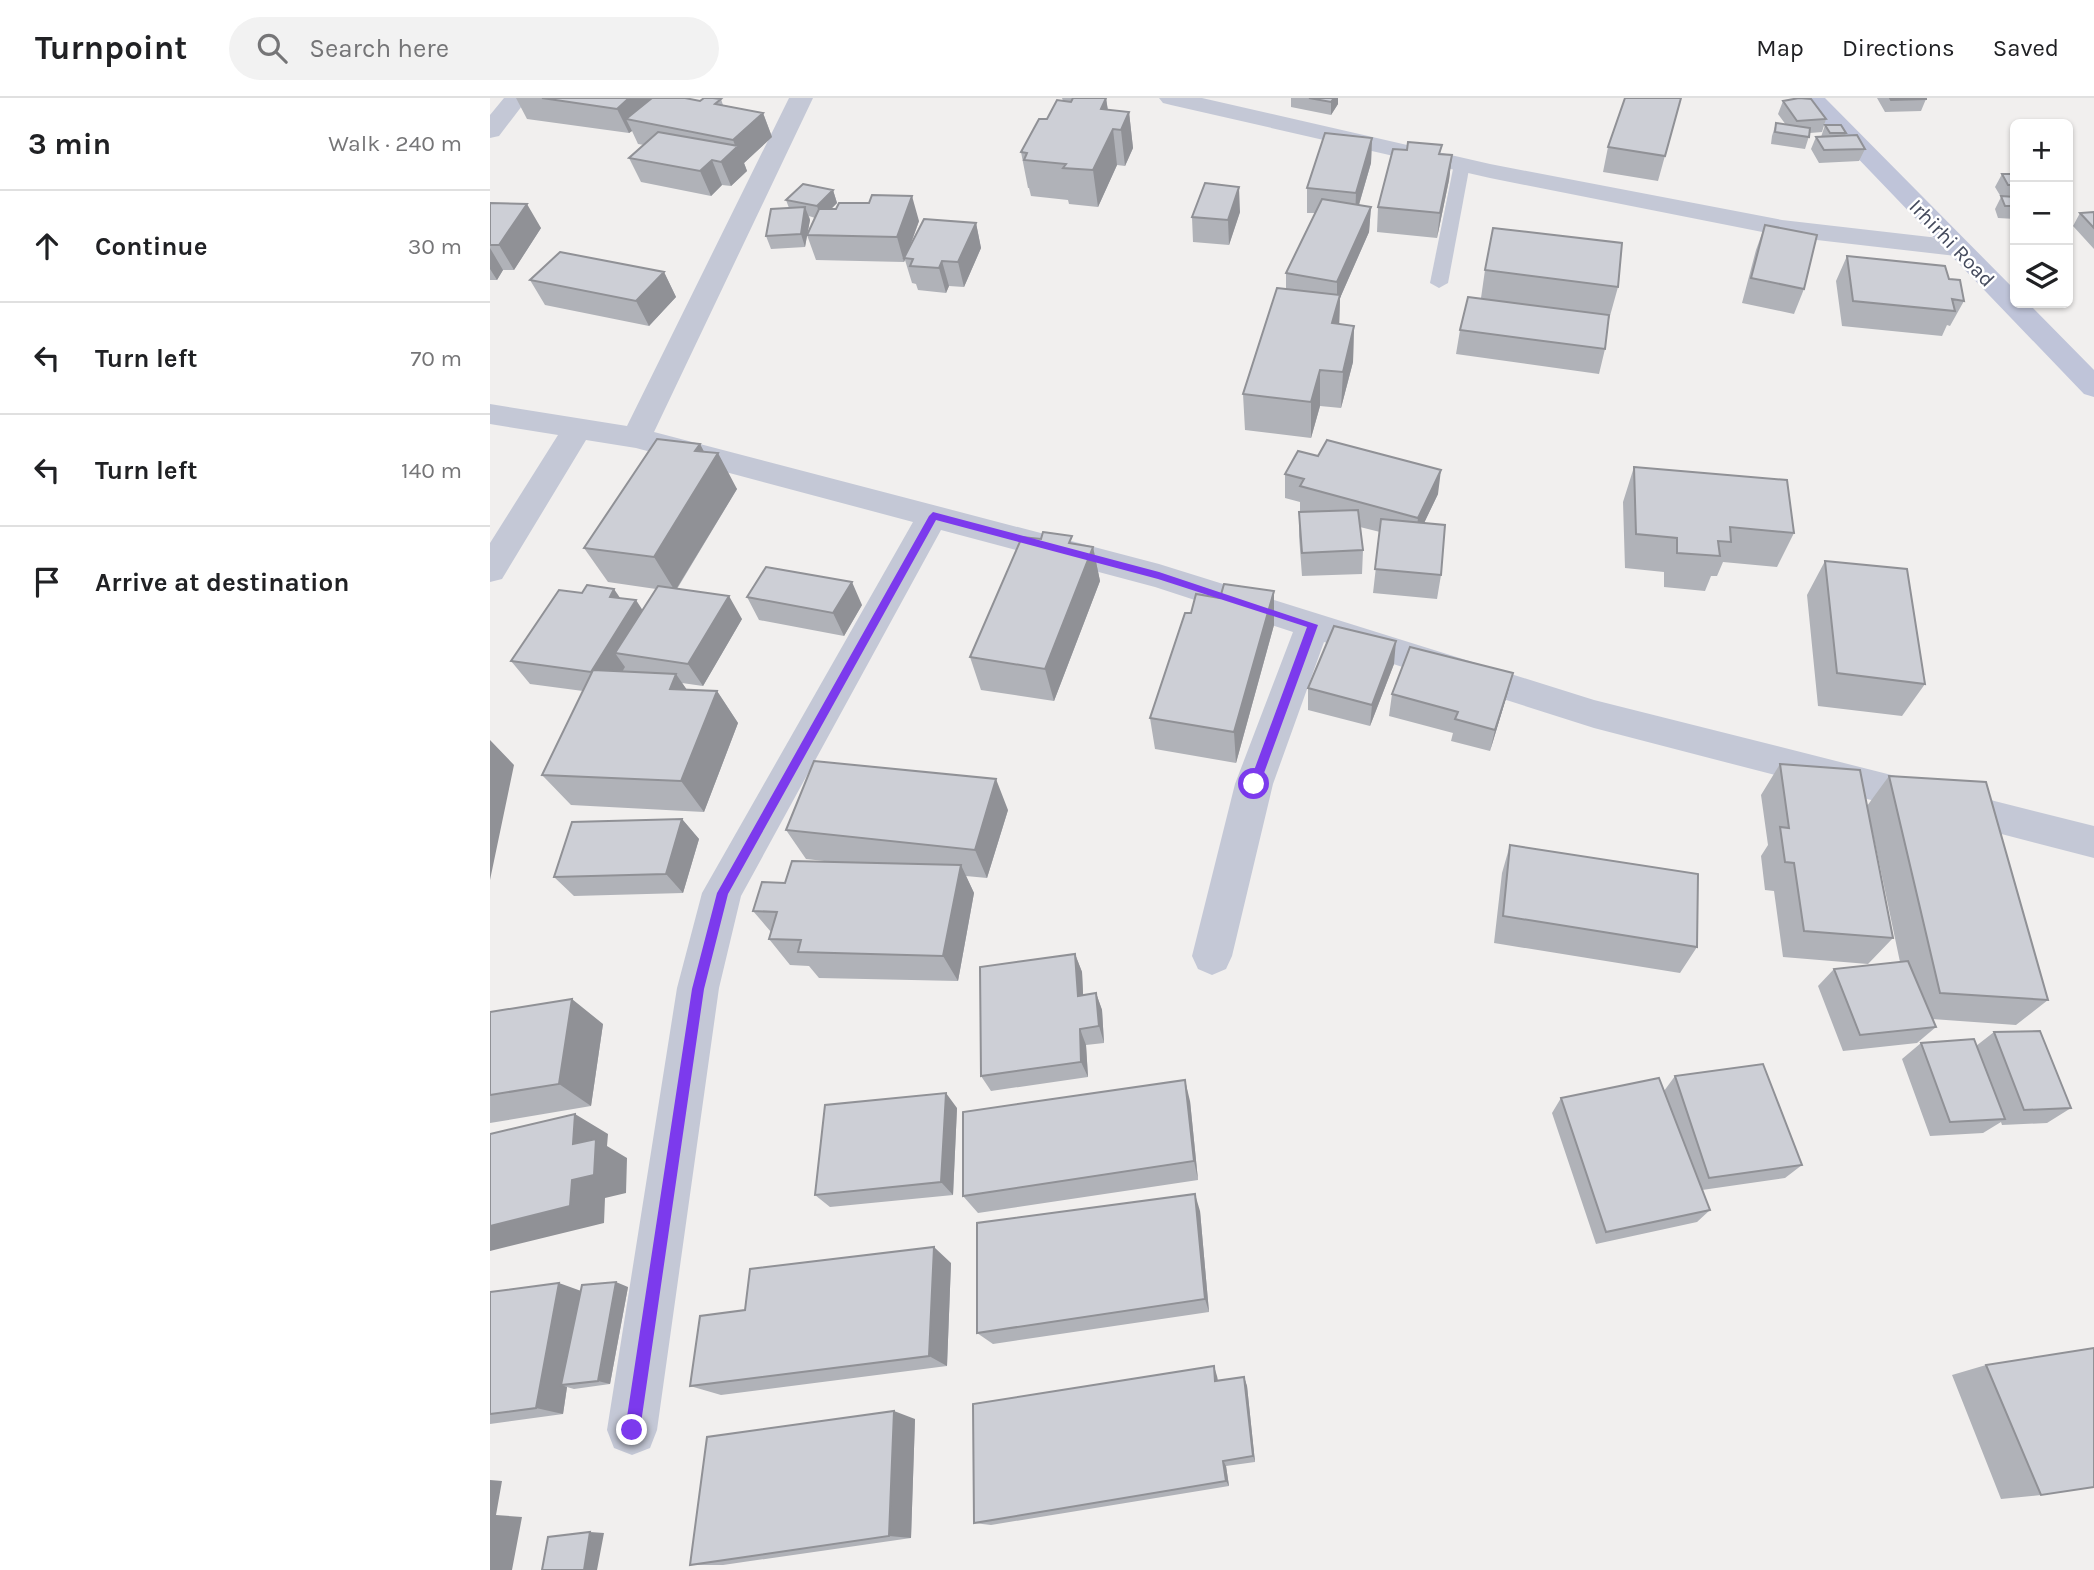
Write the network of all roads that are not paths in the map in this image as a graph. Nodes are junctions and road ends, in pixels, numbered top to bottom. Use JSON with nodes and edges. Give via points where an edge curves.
{"nodes":[{"id":1,"x":516,"y":98,"type":"edge"},
{"id":2,"x":801,"y":98,"type":"edge"},
{"id":3,"x":1171,"y":98,"type":"edge"},
{"id":4,"x":1812,"y":98,"type":"edge"},
{"id":5,"x":490,"y":131,"type":"edge"},
{"id":6,"x":1462,"y":164,"type":"junction"},
{"id":7,"x":1956,"y":248,"type":"junction"},
{"id":8,"x":1438,"y":283,"type":"dead end"},
{"id":9,"x":2094,"y":387,"type":"edge"},
{"id":10,"x":490,"y":414,"type":"edge"},
{"id":11,"x":578,"y":428,"type":"junction"},
{"id":12,"x":636,"y":438,"type":"junction"},
{"id":13,"x":933,"y":516,"type":"junction"},
{"id":14,"x":490,"y":570,"type":"edge"},
{"id":15,"x":1313,"y":625,"type":"junction"},
{"id":16,"x":2094,"y":842,"type":"edge"},
{"id":17,"x":1212,"y":956,"type":"dead end"},
{"id":18,"x":632,"y":1430,"type":"dead end"}],
"edges":[{"from":1,"to":5,"type":"street"},
{"from":2,"to":12,"type":"street"},
{"from":3,"to":6,"type":"street"},
{"from":4,"to":7,"type":"street","name":"Irhirhi Road"},
{"from":6,"to":7,"type":"street","via":[[1782,228]]},
{"from":6,"to":8,"type":"lane"},
{"from":7,"to":9,"type":"street","name":"Irhirhi Road"},
{"from":10,"to":11,"type":"street"},
{"from":11,"to":12,"type":"street"},
{"from":11,"to":14,"type":"street"},
{"from":12,"to":13,"type":"street"},
{"from":13,"to":15,"type":"street","via":[[1159,576]]},
{"from":13,"to":18,"type":"street","via":[[722,893],[698,989]]},
{"from":15,"to":16,"type":"street","via":[[1594,714]]},
{"from":15,"to":17,"type":"street","via":[[1254,784]]}]}
